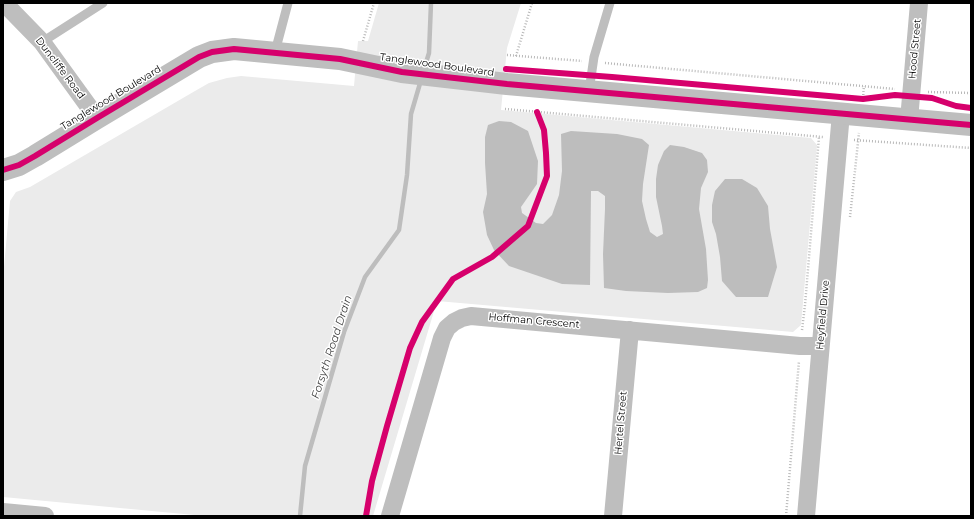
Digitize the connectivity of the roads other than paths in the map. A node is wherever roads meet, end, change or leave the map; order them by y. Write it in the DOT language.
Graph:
graph roads {
  1 [pos="4,3"];
  2 [pos="103,3"];
  3 [pos="288,3"];
  4 [pos="610,3"];
  5 [pos="919,3"];
  6 [pos="42,42"];
  7 [pos="275,52"];
  8 [pos="589,91"];
  9 [pos="857,105"];
  10 [pos="97,118"];
  11 [pos="909,120"];
  12 [pos="971,125"];
  13 [pos="3,170"];
  14 [pos="630,330"];
  15 [pos="820,346"];
  16 [pos="3,512"];
  17 [pos="45,516"];
  18 [pos="390,516"];
  19 [pos="613,516"];
  20 [pos="806,516"];
  1 -- 6 [label="street, Duncliffe Road"];
  2 -- 6 [label="lane"];
  3 -- 7 [label="lane"];
  4 -- 8 [label="lane"];
  5 -- 11 [label="street, Hood Street"];
  6 -- 10 [label="street, Duncliffe Road"];
  7 -- 8 [label="street, Tanglewood Boulevard"];
  7 -- 10 [label="street, Tanglewood Boulevard"];
  8 -- 9 [label="street, Tanglewood Boulevard"];
  9 -- 11 [label="street, Tanglewood Boulevard"];
  9 -- 15 [label="street, Heyfield Drive"];
  10 -- 13 [label="street, Tanglewood Boulevard"];
  11 -- 12 [label="street, Tanglewood Boulevard"];
  14 -- 15 [label="street, Hoffman Crescent"];
  14 -- 18 [label="street, Hoffman Crescent"];
  14 -- 19 [label="street, Hertel Street"];
  15 -- 20 [label="street, Heyfield Drive"];
  16 -- 17 [label="street"];
}
